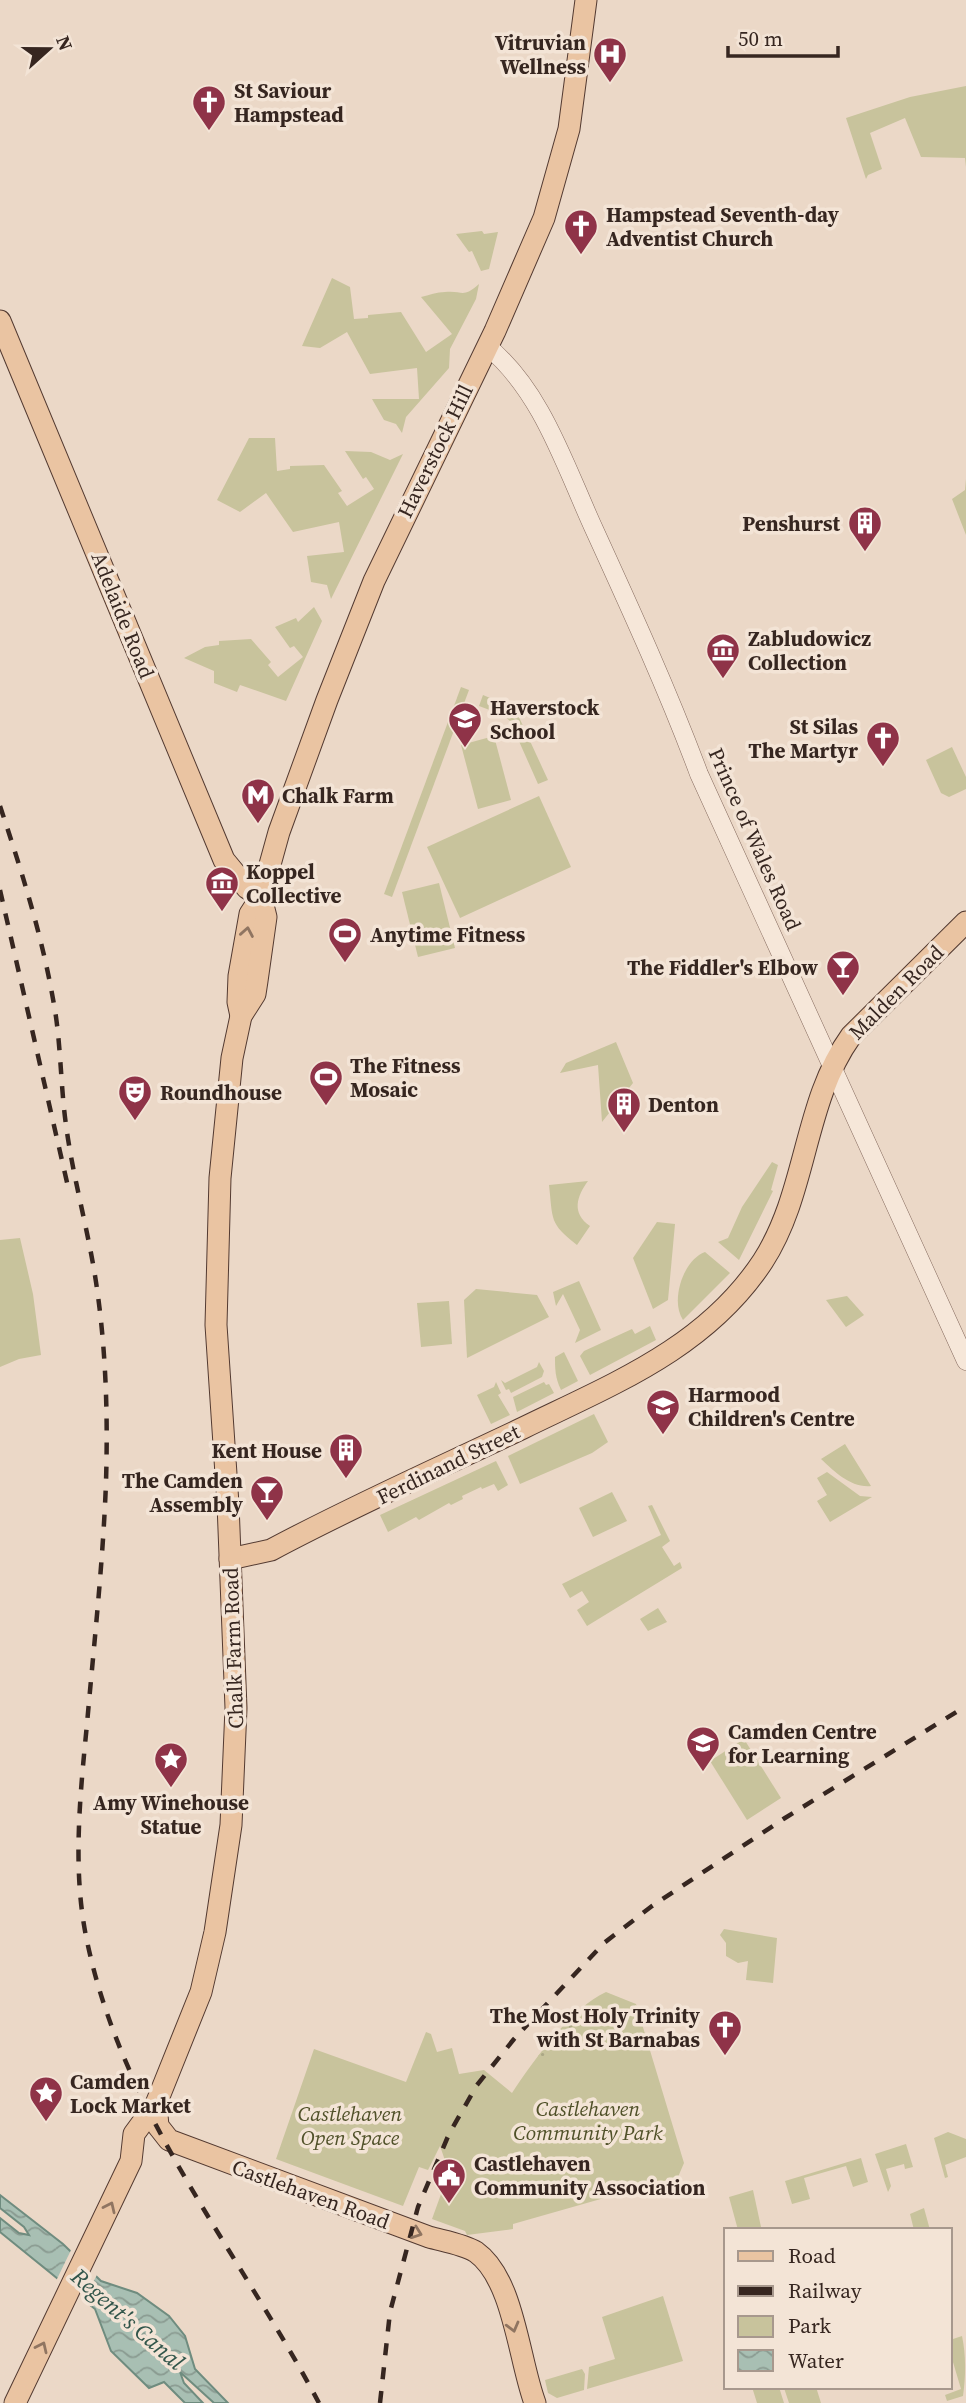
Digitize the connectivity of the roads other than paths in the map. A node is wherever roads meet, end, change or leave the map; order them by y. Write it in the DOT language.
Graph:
graph roads {
  1 [pos="586,0"];
  2 [pos="0,321"];
  3 [pos="487,346"];
  4 [pos="261,897"];
  5 [pos="966,922"];
  6 [pos="249,972"];
  7 [pos="832,1066"];
  8 [pos="662,1358"];
  9 [pos="966,1361"];
  10 [pos="230,1559"];
  11 [pos="156,2104"];
  12 [pos="169,2140"];
  13 [pos="131,2161"];
  14 [pos="16,2403"];
  15 [pos="535,2403"];
  1 -- 3 [label="main road, Haverstock Hill"];
  2 -- 4 [label="main road, Adelaide Road"];
  3 -- 4 [label="main road, Haverstock Hill"];
  3 -- 7 [label="street, Prince of Wales Road"];
  4 -- 6 [label="main road, Haverstock Hill"];
  5 -- 7 [label="main road, Malden Road"];
  6 -- 10 [label="main road, Chalk Farm Road"];
  7 -- 8 [label="main road, Malden Road"];
  7 -- 9 [label="street, Prince of Wales Road"];
  8 -- 10 [label="main road, Ferdinand Street"];
  10 -- 11 [label="main road, Chalk Farm Road"];
  11 -- 12 [label="main road"];
  11 -- 13 [label="main road, Chalk Farm Road"];
  12 -- 13 [label="main road"];
  12 -- 15 [label="main road, Castlehaven Road, one-way"];
  14 -- 13 [label="main road, Chalk Farm Road, one-way"];
}
